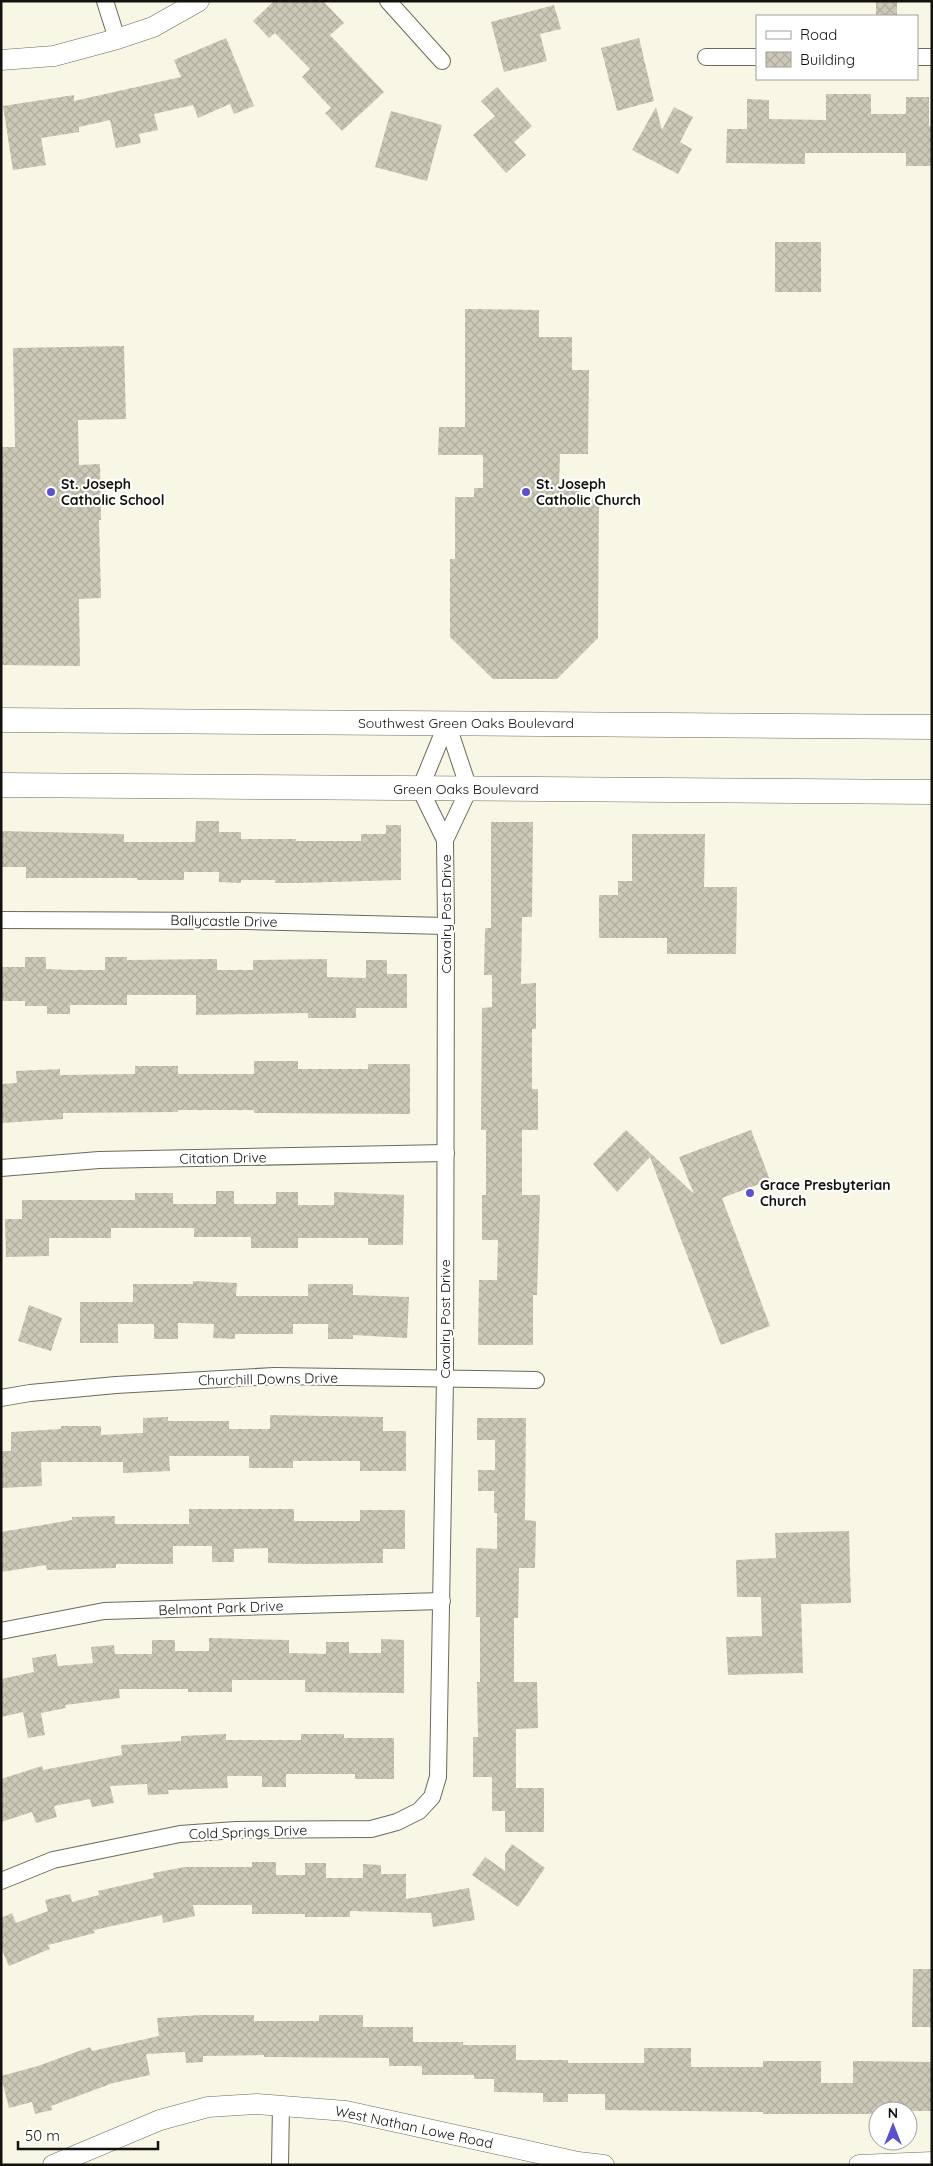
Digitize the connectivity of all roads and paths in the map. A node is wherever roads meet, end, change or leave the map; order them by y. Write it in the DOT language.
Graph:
graph roads {
  1 [pos="105,1"];
  2 [pos="199,1"];
  3 [pos="388,1"];
  4 [pos="117,39"];
  5 [pos="706,56"];
  6 [pos="756,57"];
  7 [pos="918,57"];
  8 [pos="932,57"];
  9 [pos="1,60"];
  10 [pos="442,61"];
  11 [pos="1,720"];
  12 [pos="447,723"];
  13 [pos="932,727"];
  14 [pos="1,785"];
  15 [pos="420,789"];
  16 [pos="469,789"];
  17 [pos="932,792"];
  18 [pos="445,840"];
  19 [pos="1,920"];
  20 [pos="446,926"];
  21 [pos="446,1153"];
  22 [pos="1,1168"];
  23 [pos="445,1379"];
  24 [pos="536,1380"];
  25 [pos="1,1398"];
  26 [pos="442,1601"];
  27 [pos="1,1631"];
  28 [pos="432,1797"];
  29 [pos="1,1881"];
  30 [pos="280,2105"];
  31 [pos="932,2162"];
  32 [pos="53,2165"];
  33 [pos="280,2165"];
  34 [pos="604,2165"];
  35 [pos="859,2165"];
  1 -- 4 [label="street"];
  2 -- 4 [label="street"];
  3 -- 10 [label="street"];
  4 -- 9 [label="street"];
  5 -- 6 [label="street"];
  7 -- 8 [label="street"];
  11 -- 12 [label="main road, Southwest Green Oaks Boulevard"];
  12 -- 13 [label="main road, Southwest Green Oaks Boulevard"];
  12 -- 15 [label="street"];
  12 -- 16 [label="street"];
  14 -- 15 [label="main road, Green Oaks Boulevard"];
  15 -- 16 [label="main road, Green Oaks Boulevard"];
  15 -- 18 [label="street, Cavalry Post Drive"];
  16 -- 17 [label="main road, Green Oaks Boulevard"];
  16 -- 18 [label="street, Cavalry Post Drive"];
  18 -- 20 [label="street, Cavalry Post Drive"];
  19 -- 20 [label="street, Ballycastle Drive"];
  20 -- 21 [label="street, Cavalry Post Drive"];
  21 -- 22 [label="street, Citation Drive"];
  21 -- 23 [label="street, Cavalry Post Drive"];
  23 -- 24 [label="street, Churchill Downs Drive"];
  23 -- 25 [label="street, Churchill Downs Drive"];
  23 -- 26 [label="street, Cavalry Post Drive"];
  26 -- 27 [label="street, Belmont Park Drive"];
  26 -- 28 [label="street, Cavalry Post Drive"];
  28 -- 29 [label="street, Cold Springs Drive"];
  30 -- 32 [label="street, West Nathan Lowe Road"];
  30 -- 33 [label="street"];
  30 -- 34 [label="street, West Nathan Lowe Road"];
  31 -- 35 [label="street"];
}
